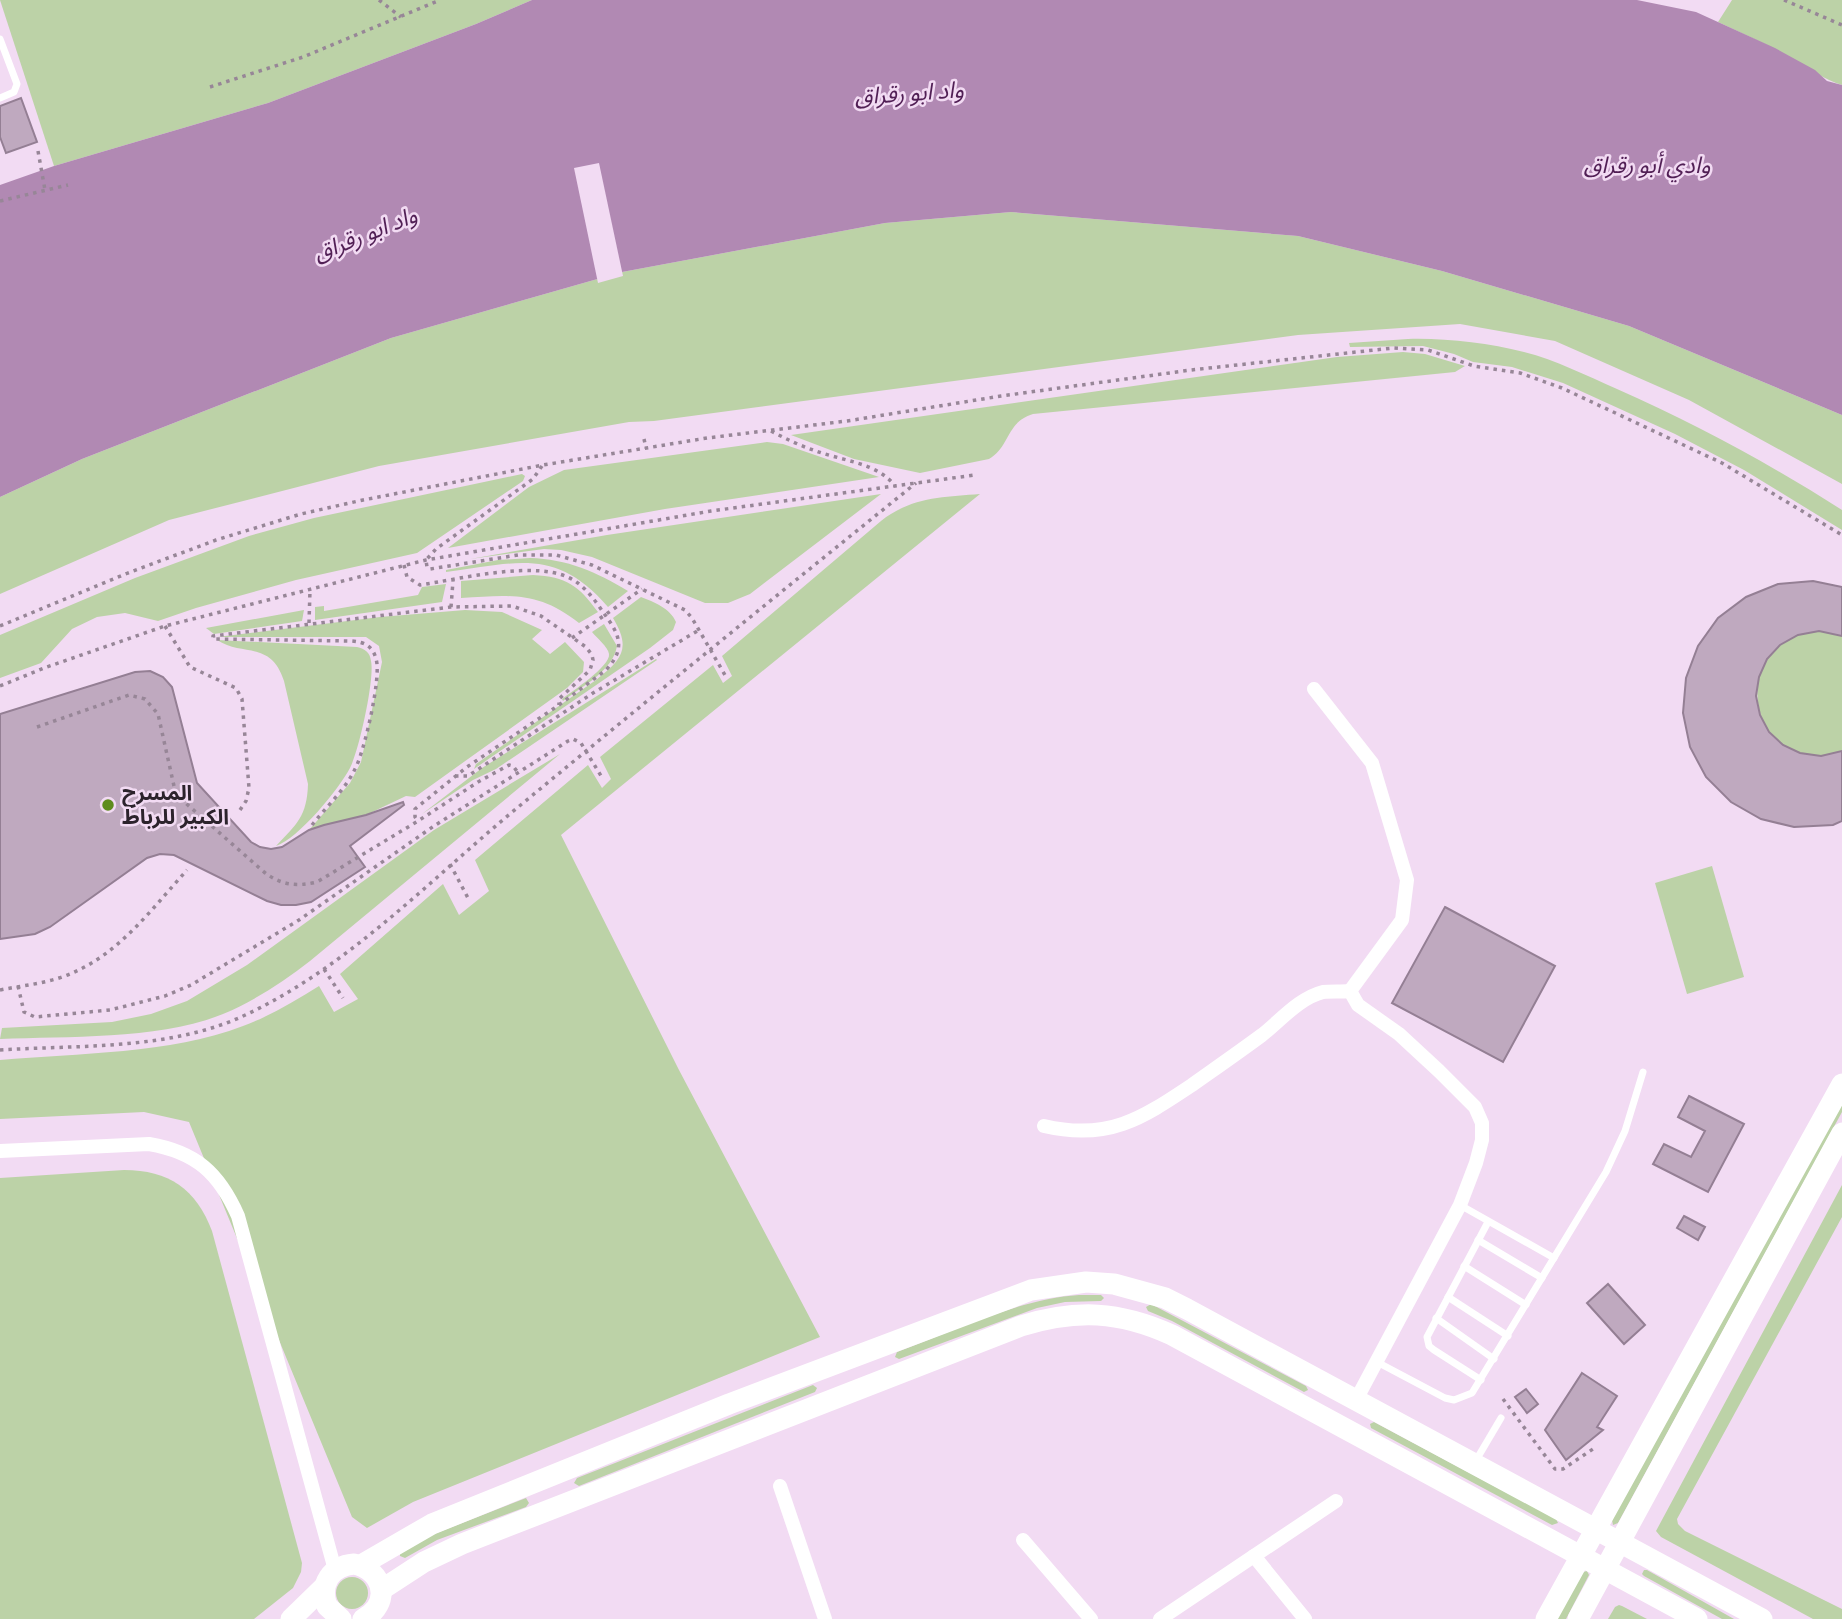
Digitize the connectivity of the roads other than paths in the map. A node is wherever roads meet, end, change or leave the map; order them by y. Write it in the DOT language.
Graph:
graph roads {
  1 [pos="0,39"];
  2 [pos="0,98"];
  3 [pos="1314,689"];
  4 [pos="1350,991"];
  5 [pos="1643,1072"];
  6 [pos="1842,1084"];
  7 [pos="1044,1126"];
  8 [pos="1842,1133"];
  9 [pos="0,1151"];
  10 [pos="1460,1205"];
  11 [pos="1488,1222"];
  12 [pos="1478,1240"];
  13 [pos="1554,1258"];
  14 [pos="1464,1266"];
  15 [pos="1542,1278"];
  16 [pos="1132,1288"];
  17 [pos="1448,1297"];
  18 [pos="1526,1305"];
  19 [pos="1436,1318"];
  20 [pos="1127,1319"];
  21 [pos="1508,1336"];
  22 [pos="852,1357"];
  23 [pos="1494,1359"];
  24 [pos="1377,1362"];
  25 [pos="1481,1380"];
  26 [pos="863,1388"];
  27 [pos="1356,1400"];
  28 [pos="1501,1418"];
  29 [pos="1474,1464"];
  30 [pos="549,1476"];
  31 [pos="780,1486"];
  32 [pos="1336,1501"];
  33 [pos="560,1506"];
  34 [pos="1595,1529"];
  35 [pos="1023,1539"];
  36 [pos="1620,1542"];
  37 [pos="1580,1555"];
  38 [pos="1254,1556"];
  39 [pos="361,1565"];
  40 [pos="1606,1569"];
  41 [pos="330,1578"];
  42 [pos="376,1609"];
  43 [pos="291,1619"];
  44 [pos="341,1619"];
  45 [pos="825,1619"];
  46 [pos="1091,1619"];
  47 [pos="1160,1619"];
  48 [pos="1305,1619"];
  49 [pos="1546,1619"];
  50 [pos="1578,1619"];
  51 [pos="1697,1619"];
  52 [pos="1762,1619"];
  1 -- 2 [label="lane"];
  3 -- 4 [label="street"];
  4 -- 7 [label="street"];
  4 -- 10 [label="street"];
  5 -- 13 [label="lane"];
  6 -- 34 [label="street"];
  8 -- 36 [label="street"];
  9 -- 41 [label="street"];
  10 -- 11 [label="lane"];
  10 -- 24 [label="street"];
  11 -- 12 [label="lane"];
  11 -- 13 [label="lane"];
  12 -- 14 [label="lane"];
  12 -- 15 [label="lane"];
  13 -- 15 [label="lane"];
  14 -- 17 [label="lane"];
  14 -- 18 [label="lane"];
  15 -- 18 [label="lane"];
  16 -- 20 [label="street"];
  16 -- 22 [label="street"];
  16 -- 27 [label="street"];
  17 -- 19 [label="lane"];
  17 -- 21 [label="lane"];
  18 -- 21 [label="lane"];
  19 -- 23 [label="lane"];
  19 -- 25 [label="lane"];
  20 -- 26 [label="street"];
  20 -- 37 [label="street"];
  21 -- 23 [label="lane"];
  22 -- 26 [label="street"];
  22 -- 30 [label="street"];
  23 -- 25 [label="lane"];
  24 -- 25 [label="lane"];
  24 -- 27 [label="street"];
  26 -- 33 [label="street"];
  27 -- 29 [label="street"];
  28 -- 29 [label="lane"];
  29 -- 34 [label="street"];
  30 -- 33 [label="street"];
  30 -- 39 [label="street"];
  31 -- 45 [label="street"];
  32 -- 38 [label="street"];
  33 -- 42 [label="street"];
  34 -- 36 [label="street"];
  34 -- 37 [label="street"];
  35 -- 46 [label="street"];
  36 -- 40 [label="street"];
  36 -- 52 [label="street"];
  37 -- 40 [label="street"];
  37 -- 49 [label="street"];
  38 -- 47 [label="street"];
  38 -- 48 [label="street"];
  39 -- 41 [label="street"];
  39 -- 42 [label="street"];
  40 -- 50 [label="street"];
  40 -- 51 [label="street"];
  41 -- 43 [label="street"];
  41 -- 44 [label="street"];
}
